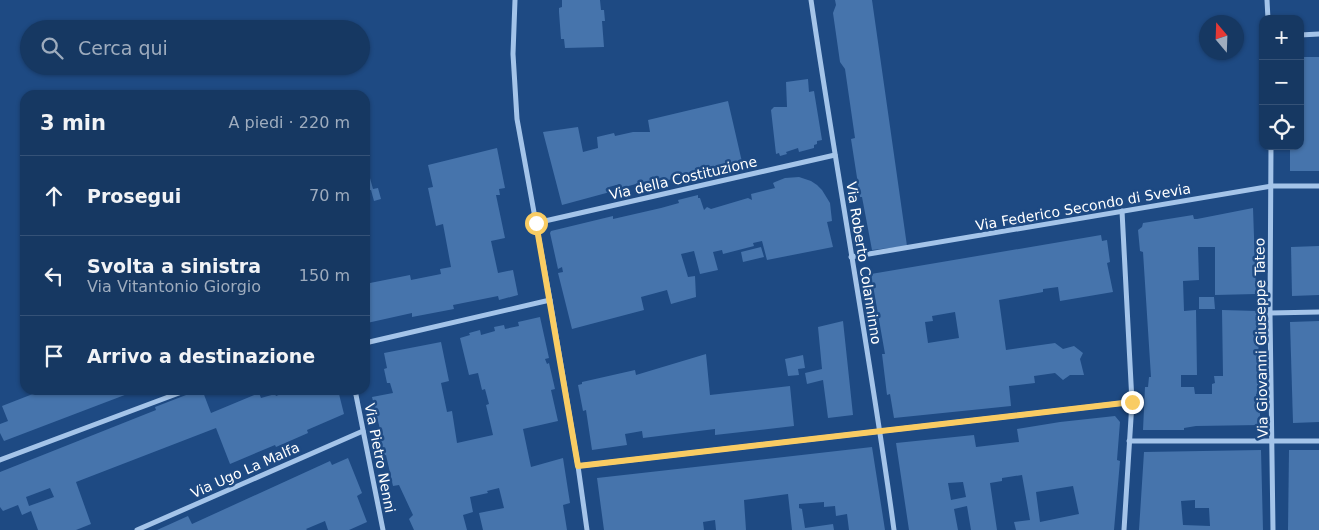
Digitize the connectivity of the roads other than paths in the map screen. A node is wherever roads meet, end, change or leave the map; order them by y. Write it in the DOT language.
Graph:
graph roads {
  1 [pos="515,0"];
  2 [pos="811,0"];
  3 [pos="1268,0"];
  4 [pos="1268,15"];
  5 [pos="1319,34"];
  6 [pos="1304,35"];
  7 [pos="1270,150"];
  8 [pos="835,155"];
  9 [pos="1272,186"];
  10 [pos="1319,186"];
  11 [pos="1122,211"];
  12 [pos="536,223"];
  13 [pos="851,257"];
  14 [pos="550,300"];
  15 [pos="1319,312"];
  16 [pos="1270,313"];
  17 [pos="370,342"];
  18 [pos="174,395"];
  19 [pos="356,395"];
  20 [pos="1132,402"];
  21 [pos="880,430"];
  22 [pos="363,431"];
  23 [pos="1128,440"];
  24 [pos="1319,441"];
  25 [pos="1273,442"];
  26 [pos="0,460"];
  27 [pos="578,466"];
  28 [pos="137,530"];
  29 [pos="383,530"];
  30 [pos="588,530"];
  31 [pos="894,530"];
  32 [pos="1124,530"];
  33 [pos="1273,530"];
  1 -- 12 [label="street"];
  2 -- 8 [label="street, Via Roberto Colanninno"];
  3 -- 4 [label="street"];
  5 -- 6 [label="street"];
  7 -- 9 [label="street, Via Giovanni Giuseppe Tateo"];
  8 -- 12 [label="street, Via della Costituzione"];
  8 -- 13 [label="street, Via Roberto Colanninno"];
  9 -- 10 [label="street, Via Federico Secondo di Svevia"];
  9 -- 11 [label="street, Via Federico Secondo di Svevia"];
  9 -- 16 [label="street, Via Giovanni Giuseppe Tateo"];
  11 -- 13 [label="street, Via Federico Secondo di Svevia"];
  11 -- 20 [label="street"];
  12 -- 14 [label="street"];
  13 -- 21 [label="street, Via Roberto Colanninno"];
  14 -- 17 [label="street"];
  14 -- 27 [label="street"];
  15 -- 16 [label="street"];
  16 -- 25 [label="street, Via Giovanni Giuseppe Tateo"];
  18 -- 26 [label="street"];
  19 -- 22 [label="street, Via Pietro Nenni"];
  20 -- 21 [label="street"];
  20 -- 23 [label="street"];
  21 -- 27 [label="street"];
  21 -- 31 [label="street, Via Roberto Colanninno"];
  22 -- 28 [label="street, Via Ugo La Malfa"];
  22 -- 29 [label="street, Via Pietro Nenni"];
  23 -- 25 [label="street"];
  23 -- 32 [label="street"];
  24 -- 25 [label="street"];
  25 -- 33 [label="street, Via Giovanni Giuseppe Tateo"];
  27 -- 30 [label="street"];
}
